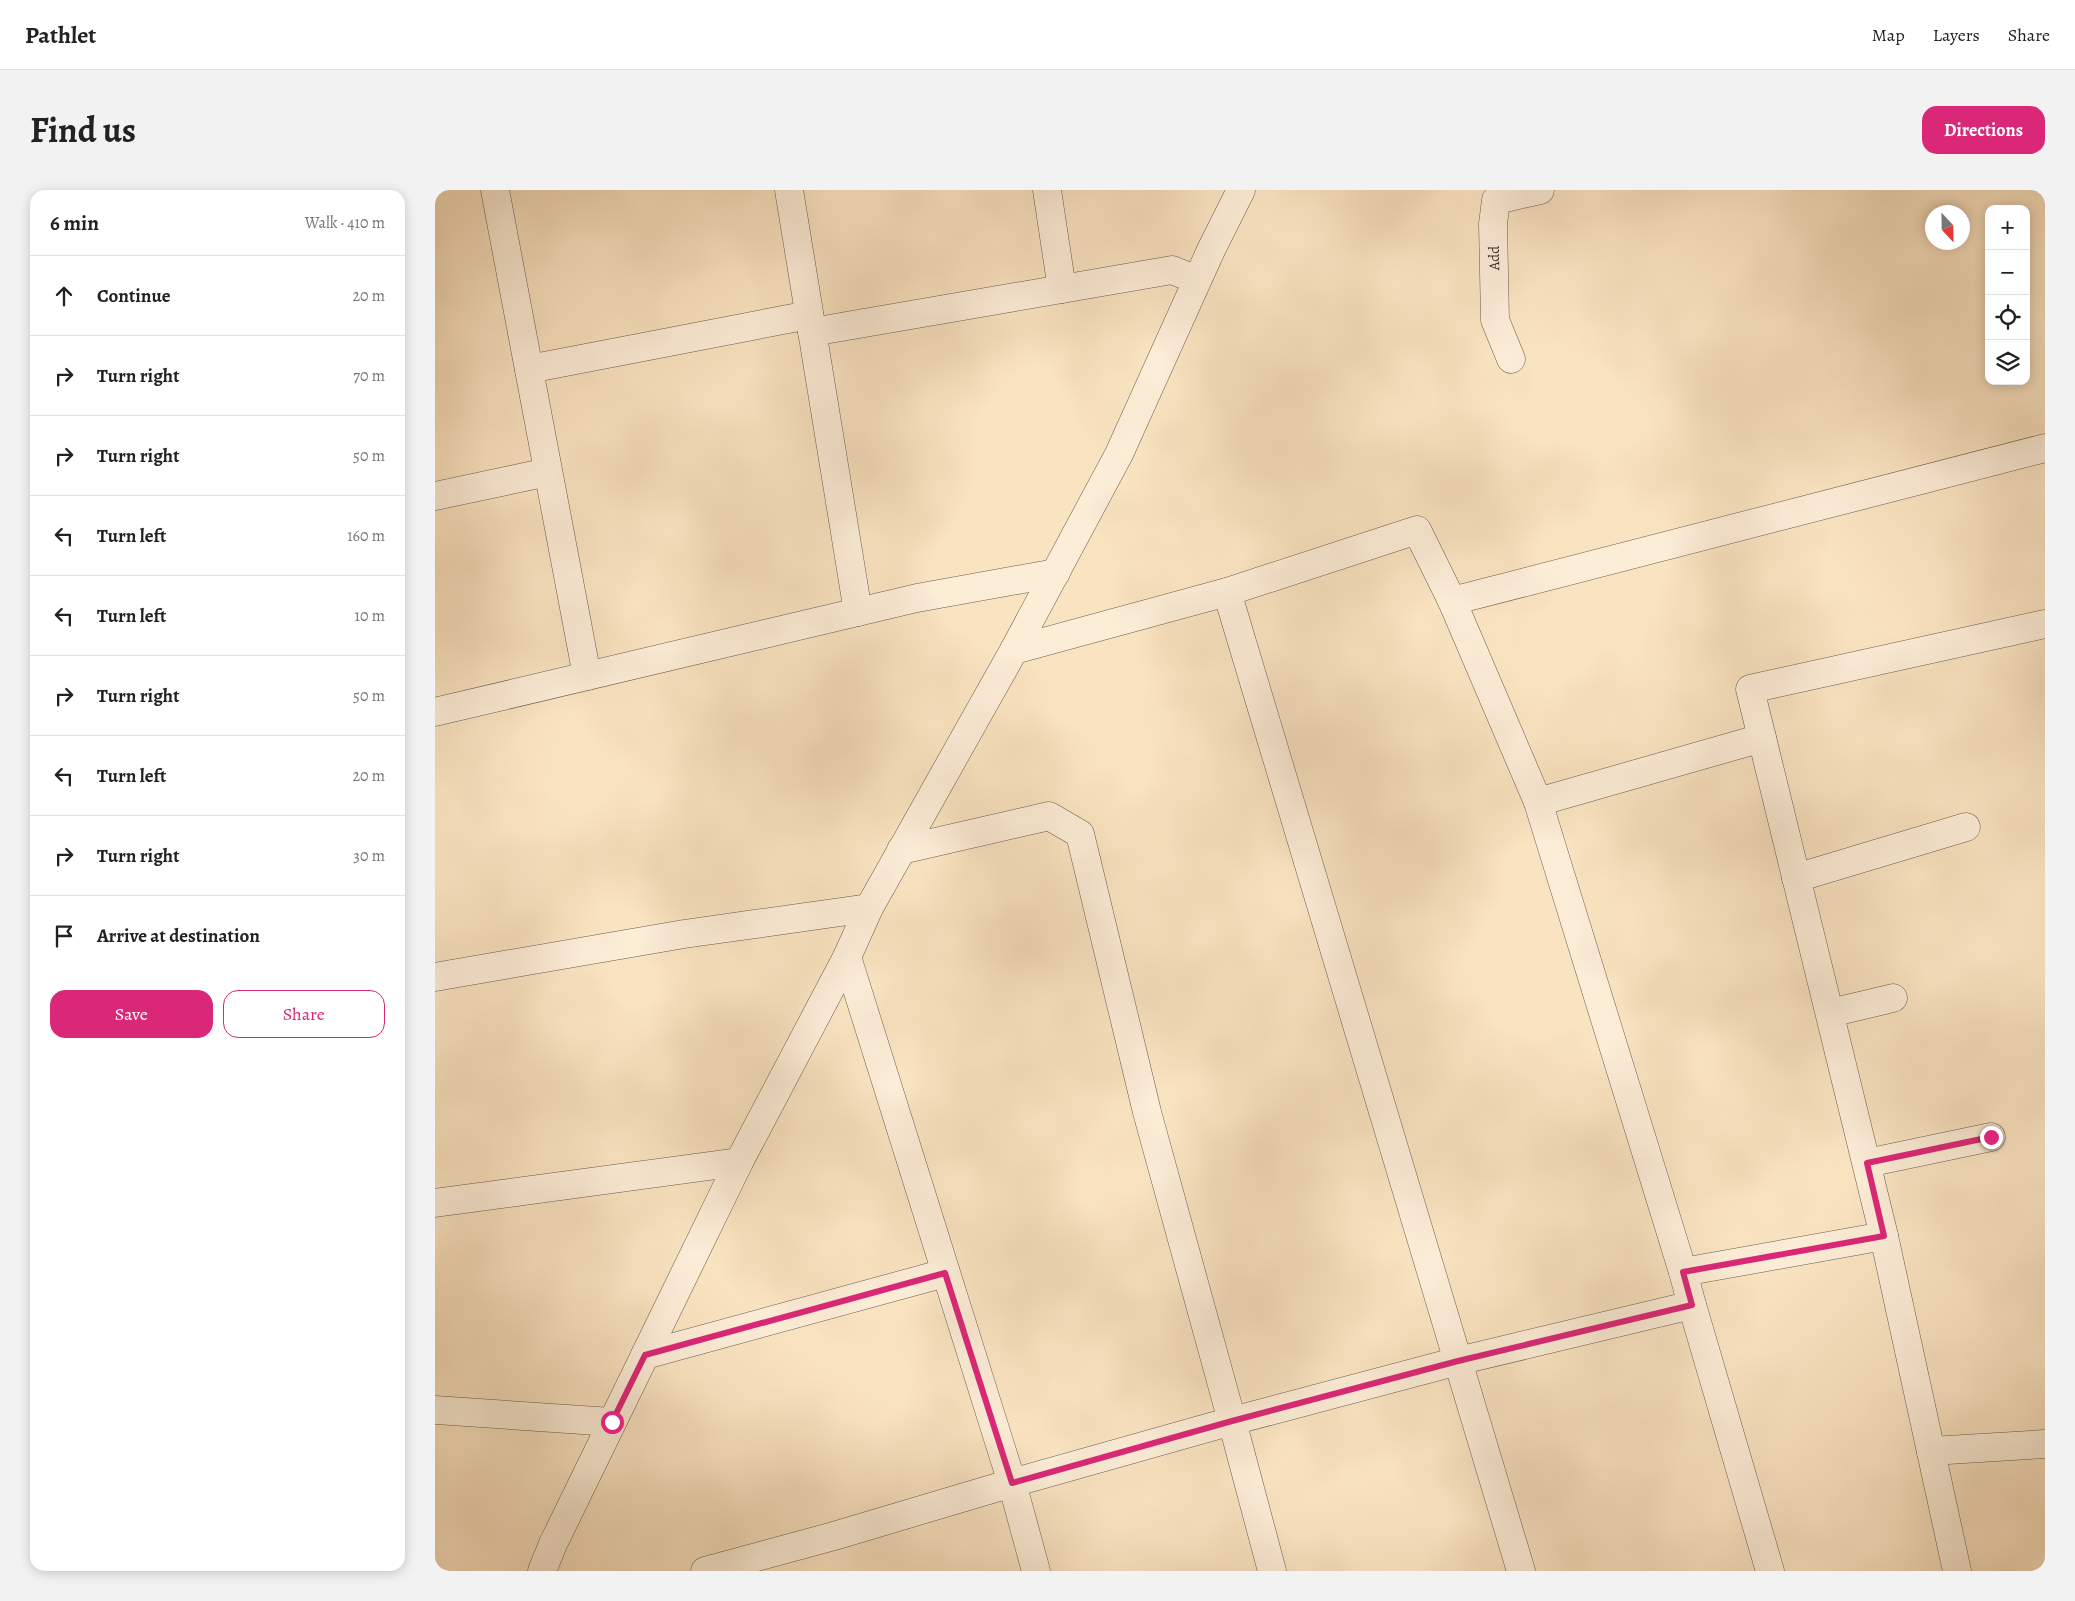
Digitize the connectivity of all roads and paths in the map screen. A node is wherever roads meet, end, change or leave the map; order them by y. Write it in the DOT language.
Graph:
graph roads {
  1 [pos="495,190"];
  2 [pos="789,190"];
  3 [pos="1047,190"];
  4 [pos="1241,190"];
  5 [pos="1530,191"];
  6 [pos="1197,280"];
  7 [pos="1062,289"];
  8 [pos="811,323"];
  9 [pos="1511,359"];
  10 [pos="529,369"];
  11 [pos="2045,448"];
  12 [pos="548,472"];
  13 [pos="435,496"];
  14 [pos="1055,572"];
  15 [pos="1227,592"];
  16 [pos="1452,601"];
  17 [pos="858,612"];
  18 [pos="2045,624"];
  19 [pos="1014,650"];
  20 [pos="587,676"];
  21 [pos="435,712"];
  22 [pos="1762,738"];
  23 [pos="1538,802"];
  24 [pos="1966,827"];
  25 [pos="901,850"];
  26 [pos="1797,878"];
  27 [pos="869,908"];
  28 [pos="847,957"];
  29 [pos="435,977"];
  30 [pos="1893,998"];
  31 [pos="1829,1013"];
  32 [pos="1991,1137"];
  33 [pos="739,1162"];
  34 [pos="1867,1163"];
  35 [pos="435,1203"];
  36 [pos="1884,1236"];
  37 [pos="1683,1272"];
  38 [pos="945,1273"];
  39 [pos="1692,1305"];
  40 [pos="645,1355"];
  41 [pos="1458,1361"];
  42 [pos="435,1410"];
  43 [pos="1232,1421"];
  44 [pos="612,1422"];
  45 [pos="2045,1444"];
  46 [pos="1931,1451"];
  47 [pos="1012,1483"];
  48 [pos="542,1571"];
  49 [pos="705,1571"];
  50 [pos="1036,1571"];
  51 [pos="1272,1571"];
  52 [pos="1521,1571"];
  53 [pos="1770,1571"];
  54 [pos="1957,1571"];
  1 -- 10 [label="street"];
  2 -- 8 [label="street"];
  3 -- 7 [label="street"];
  4 -- 6 [label="street"];
  5 -- 9 [label="street, Add"];
  6 -- 7 [label="street"];
  6 -- 14 [label="street"];
  7 -- 8 [label="street"];
  8 -- 10 [label="street"];
  8 -- 17 [label="street"];
  10 -- 12 [label="street"];
  11 -- 16 [label="street"];
  12 -- 13 [label="street"];
  12 -- 20 [label="street"];
  14 -- 17 [label="street"];
  14 -- 19 [label="street"];
  15 -- 16 [label="street"];
  15 -- 19 [label="street"];
  15 -- 41 [label="street"];
  16 -- 23 [label="street"];
  17 -- 20 [label="street"];
  18 -- 22 [label="street"];
  19 -- 25 [label="street"];
  20 -- 21 [label="street"];
  22 -- 23 [label="street"];
  22 -- 26 [label="street"];
  23 -- 37 [label="street"];
  24 -- 26 [label="street"];
  25 -- 27 [label="street"];
  25 -- 43 [label="street"];
  26 -- 31 [label="street"];
  27 -- 28 [label="street"];
  27 -- 29 [label="street"];
  28 -- 33 [label="street"];
  28 -- 38 [label="street"];
  30 -- 31 [label="street"];
  31 -- 34 [label="street"];
  32 -- 34 [label="street"];
  33 -- 35 [label="street"];
  33 -- 40 [label="street"];
  34 -- 36 [label="street"];
  36 -- 37 [label="street"];
  36 -- 46 [label="street"];
  37 -- 39 [label="street"];
  38 -- 40 [label="street"];
  38 -- 47 [label="street"];
  39 -- 41 [label="street"];
  39 -- 53 [label="street"];
  40 -- 44 [label="street"];
  41 -- 43 [label="street"];
  41 -- 52 [label="street"];
  42 -- 44 [label="street"];
  43 -- 47 [label="street"];
  43 -- 51 [label="street"];
  44 -- 48 [label="street"];
  45 -- 46 [label="street"];
  46 -- 54 [label="street"];
  47 -- 49 [label="street"];
  47 -- 50 [label="street"];
}
